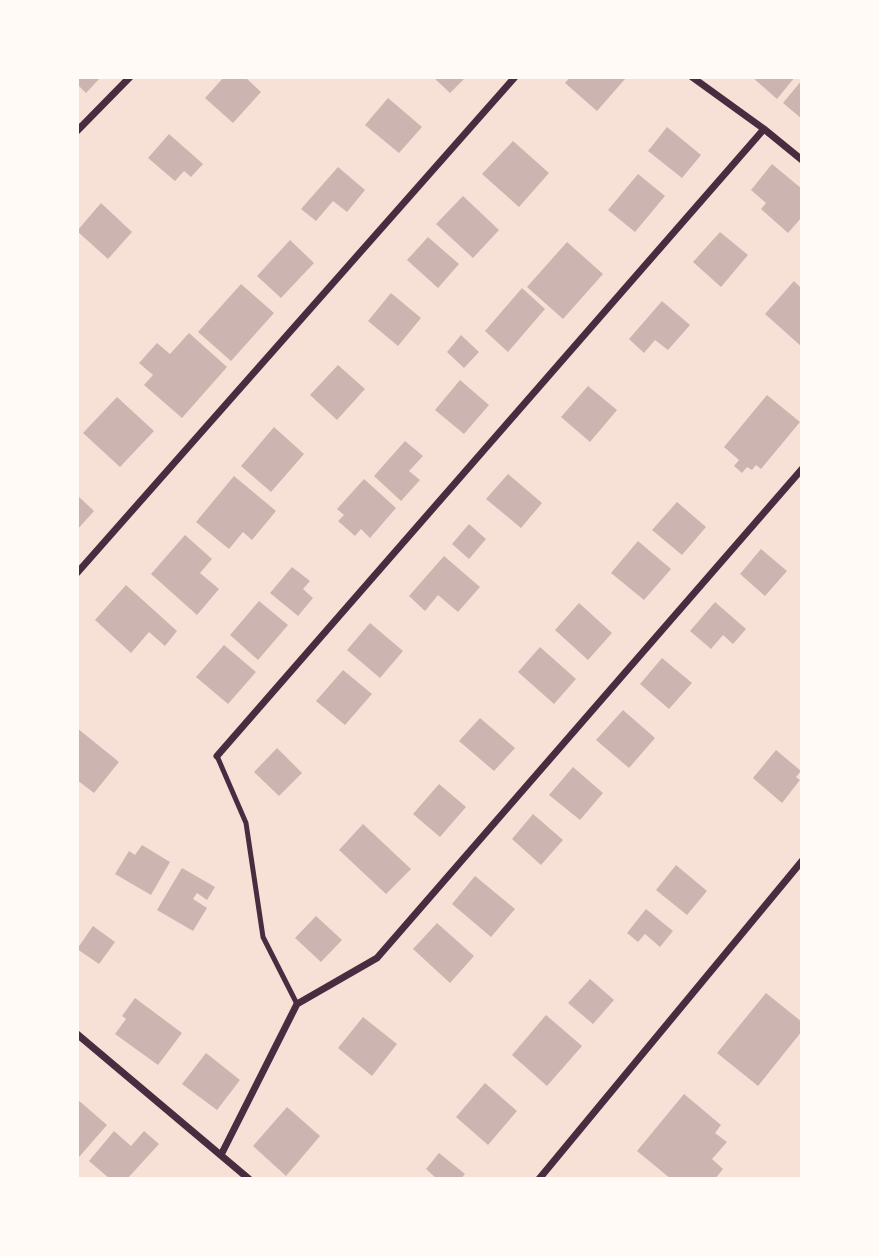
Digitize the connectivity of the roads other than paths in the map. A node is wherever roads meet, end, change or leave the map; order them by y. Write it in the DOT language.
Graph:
graph roads {
  1 [pos="130,77"];
  2 [pos="515,77"];
  3 [pos="692,77"];
  4 [pos="764,129"];
  5 [pos="77,131"];
  6 [pos="802,160"];
  7 [pos="802,469"];
  8 [pos="77,573"];
  9 [pos="217,757"];
  10 [pos="802,861"];
  11 [pos="297,1004"];
  12 [pos="77,1034"];
  13 [pos="221,1155"];
  14 [pos="249,1179"];
  15 [pos="539,1179"];
  1 -- 5 [label="street"];
  2 -- 8 [label="street"];
  3 -- 4 [label="street"];
  4 -- 6 [label="street"];
  4 -- 9 [label="street"];
  7 -- 11 [label="street"];
  9 -- 11 [label="lane"];
  10 -- 15 [label="street"];
  11 -- 13 [label="street"];
  12 -- 13 [label="street"];
  13 -- 14 [label="street"];
}
